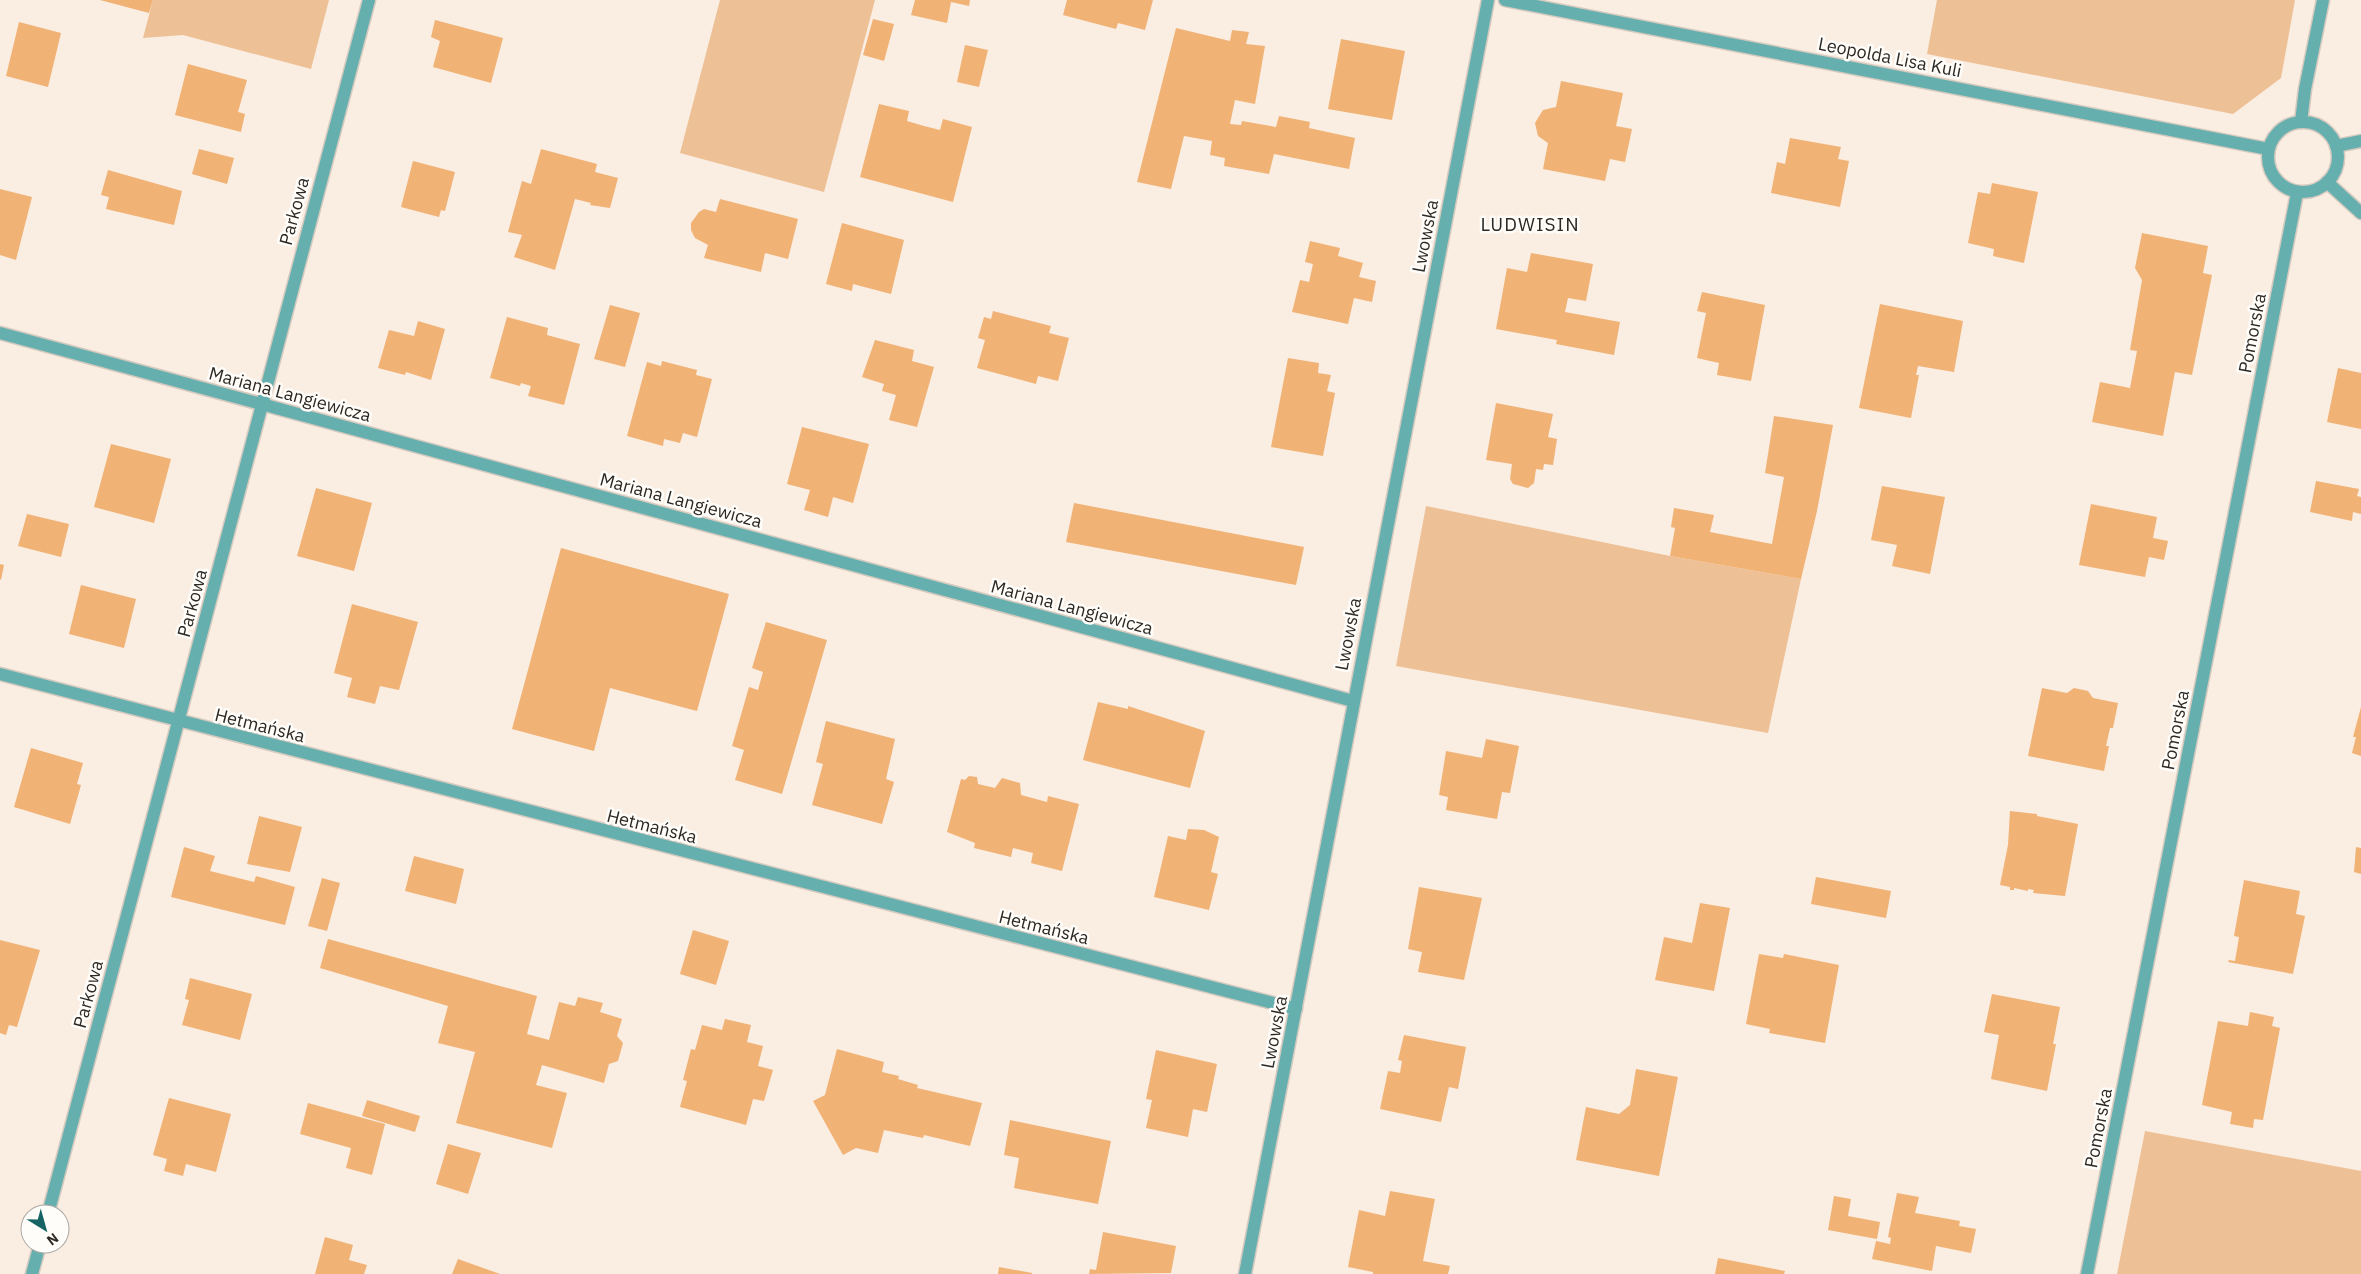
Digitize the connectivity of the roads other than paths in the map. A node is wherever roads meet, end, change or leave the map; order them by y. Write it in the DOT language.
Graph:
graph roads {
  1 [pos="369,0"];
  2 [pos="1488,0"];
  3 [pos="1506,0"];
  4 [pos="2323,0"];
  5 [pos="2302,122"];
  6 [pos="2361,141"];
  7 [pos="2336,146"];
  8 [pos="2268,149"];
  9 [pos="2327,182"];
  10 [pos="2297,194"];
  11 [pos="2361,213"];
  12 [pos="0,333"];
  13 [pos="261,404"];
  14 [pos="0,674"];
  15 [pos="1353,701"];
  16 [pos="179,722"];
  17 [pos="1296,1010"];
  18 [pos="51,1204"];
  19 [pos="37,1254"];
  20 [pos="32,1274"];
  21 [pos="1245,1274"];
  22 [pos="2088,1274"];
  1 -- 13 [label="street, Parkowa"];
  2 -- 15 [label="street, Lwowska"];
  3 -- 8 [label="street, Leopolda Lisa Kuli"];
  4 -- 5 [label="street"];
  5 -- 7 [label="street"];
  5 -- 8 [label="street"];
  6 -- 7 [label="street"];
  7 -- 9 [label="street"];
  8 -- 10 [label="street"];
  9 -- 10 [label="street"];
  9 -- 11 [label="street"];
  10 -- 22 [label="street, Pomorska"];
  12 -- 13 [label="street, Mariana Langiewicza"];
  13 -- 15 [label="street, Mariana Langiewicza"];
  13 -- 16 [label="street, Parkowa"];
  14 -- 16 [label="street, Hetmańska"];
  15 -- 17 [label="street, Lwowska"];
  16 -- 17 [label="street, Hetmańska"];
  16 -- 18 [label="street, Parkowa"];
  17 -- 21 [label="street, Lwowska"];
  19 -- 20 [label="street"];
}
